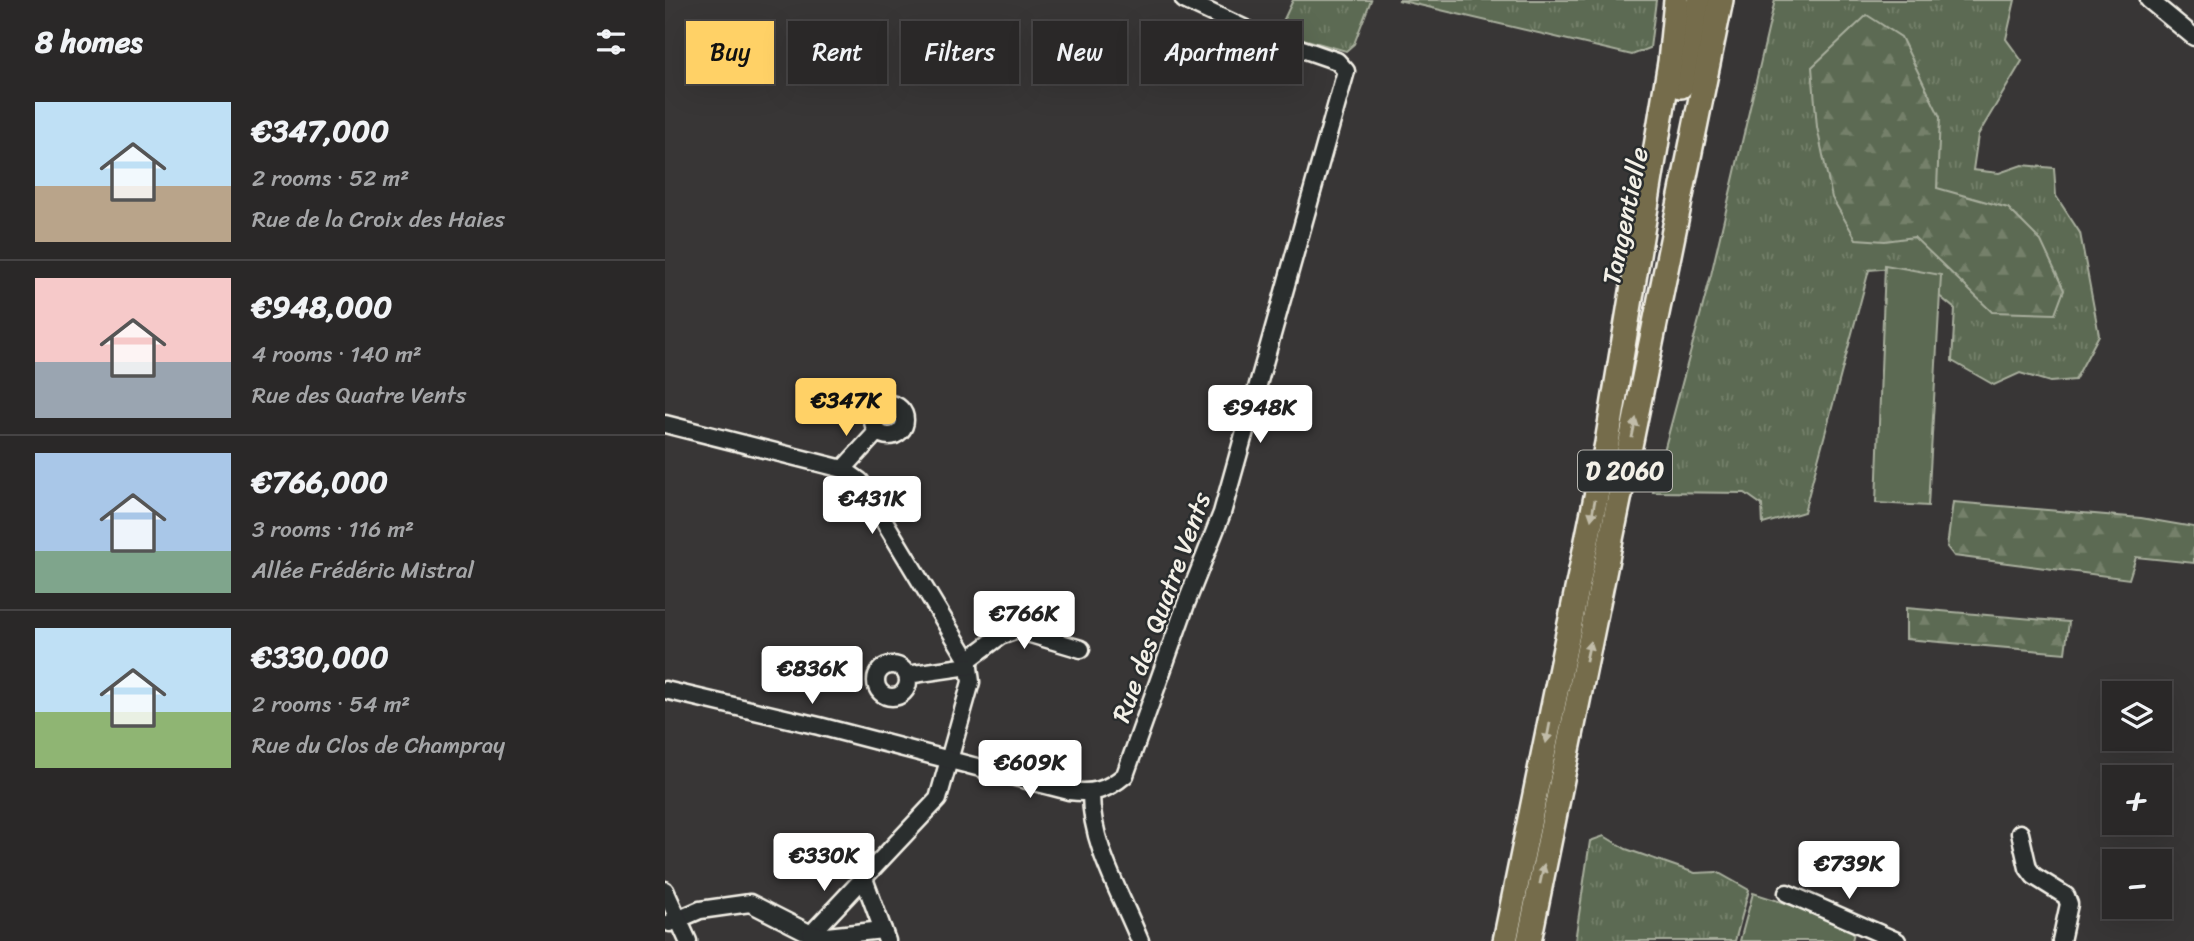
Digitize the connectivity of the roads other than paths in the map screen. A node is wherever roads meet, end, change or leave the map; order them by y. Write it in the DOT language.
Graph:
graph roads {
  1 [pos="1184,0"];
  2 [pos="1676,0"];
  3 [pos="1699,0"];
  4 [pos="1721,0"];
  5 [pos="1735,0"];
  6 [pos="2149,0"];
  7 [pos="2194,37"];
  8 [pos="1672,246"];
  9 [pos="665,424"];
  10 [pos="877,432"];
  11 [pos="1607,443"];
  12 [pos="843,469"];
  13 [pos="1081,649"];
  14 [pos="968,663"];
  15 [pos="907,676"];
  16 [pos="665,690"];
  17 [pos="949,760"];
  18 [pos="1091,794"];
  19 [pos="2020,833"];
  20 [pos="863,876"];
  21 [pos="665,890"];
  22 [pos="1787,893"];
  23 [pos="675,921"];
  24 [pos="811,934"];
  25 [pos="885,935"];
  26 [pos="688,941"];
  27 [pos="1140,941"];
  28 [pos="1505,941"];
  29 [pos="1529,941"];
  30 [pos="1898,941"];
  31 [pos="2061,941"];
  1 -- 18 [label="street, Rue des Quatre Vents"];
  2 -- 11 [label="highway"];
  3 -- 11 [label="highway, Tangentielle / D 2060"];
  4 -- 8 [label="highway, D 2060"];
  5 -- 8 [label="highway"];
  6 -- 7 [label="street"];
  29 -- 8 [label="highway, D 2060, one-way"];
  9 -- 12 [label="street"];
  10 -- 12 [label="street"];
  11 -- 28 [label="highway, D 2060, one-way"];
  12 -- 14 [label="street"];
  13 -- 14 [label="street"];
  14 -- 15 [label="street"];
  14 -- 17 [label="street"];
  16 -- 17 [label="street"];
  17 -- 18 [label="street"];
  17 -- 20 [label="street"];
  18 -- 27 [label="street"];
  19 -- 31 [label="street"];
  20 -- 24 [label="street"];
  20 -- 25 [label="street"];
  21 -- 23 [label="street"];
  22 -- 30 [label="street"];
  23 -- 24 [label="street"];
  23 -- 26 [label="street"];
  24 -- 25 [label="street"];
}
